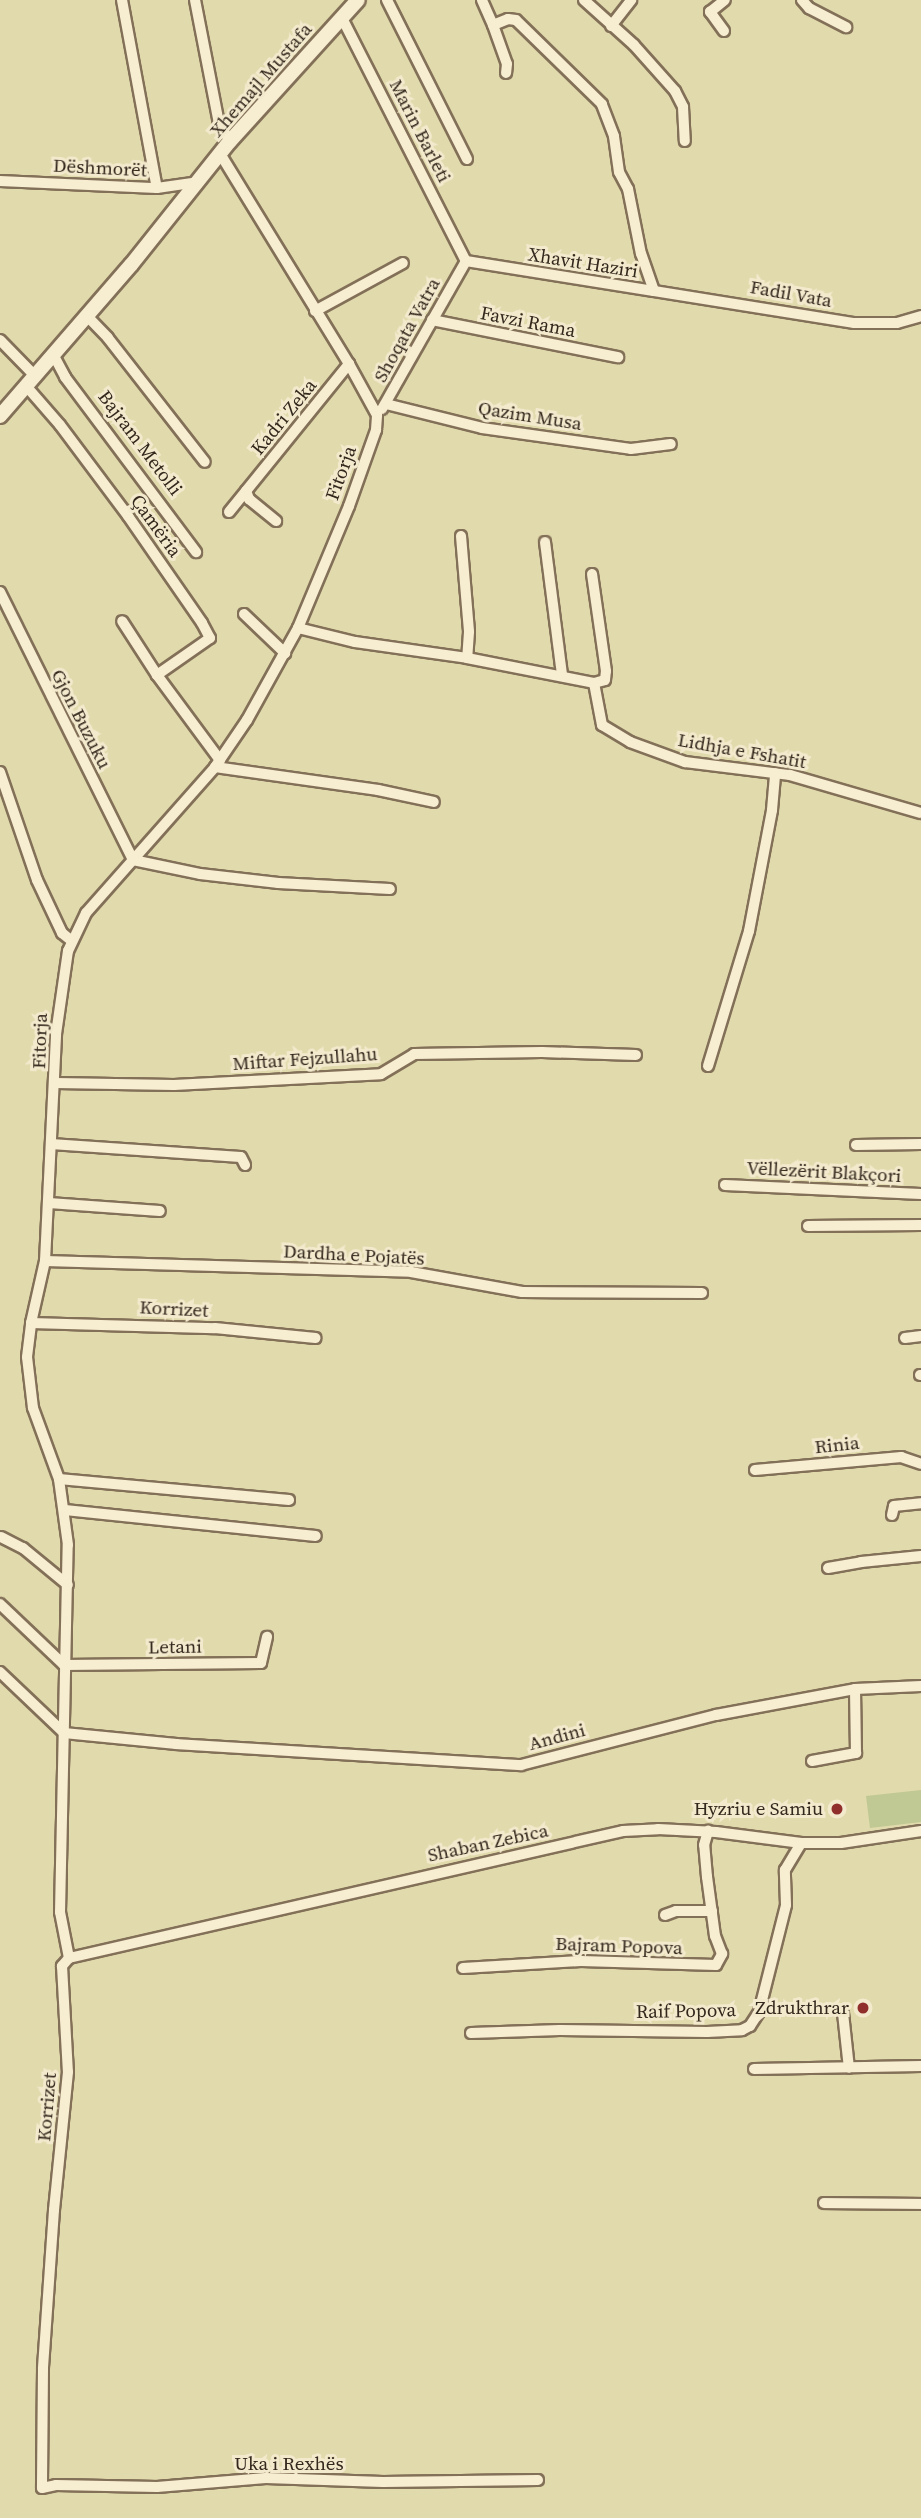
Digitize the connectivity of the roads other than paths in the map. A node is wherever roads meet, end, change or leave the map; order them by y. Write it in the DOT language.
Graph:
graph roads {
  1 [pos="122,0"];
  2 [pos="195,0"];
  3 [pos="358,0"];
  4 [pos="387,0"];
  5 [pos="482,0"];
  6 [pos="584,0"];
  7 [pos="631,0"];
  8 [pos="802,0"];
  9 [pos="717,2"];
  10 [pos="342,18"];
  11 [pos="493,25"];
  12 [pos="611,26"];
  13 [pos="846,27"];
  14 [pos="724,31"];
  15 [pos="506,73"];
  16 [pos="685,141"];
  17 [pos="230,142"];
  18 [pos="221,155"];
  19 [pos="467,159"];
  20 [pos="0,181"];
  21 [pos="198,182"];
  22 [pos="157,188"];
  23 [pos="466,261"];
  24 [pos="403,263"];
  25 [pos="654,291"];
  26 [pos="315,311"];
  27 [pos="87,316"];
  28 [pos="921,316"];
  29 [pos="432,320"];
  30 [pos="0,340"];
  31 [pos="54,356"];
  32 [pos="618,357"];
  33 [pos="349,365"];
  34 [pos="31,382"];
  35 [pos="386,404"];
  36 [pos="0,415"];
  37 [pos="377,415"];
  38 [pos="671,444"];
  39 [pos="205,462"];
  40 [pos="246,491"];
  41 [pos="229,512"];
  42 [pos="276,521"];
  43 [pos="461,536"];
  44 [pos="545,542"];
  45 [pos="196,552"];
  46 [pos="592,574"];
  47 [pos="0,592"];
  48 [pos="244,614"];
  49 [pos="122,621"];
  50 [pos="298,628"];
  51 [pos="285,653"];
  52 [pos="467,658"];
  53 [pos="562,675"];
  54 [pos="157,676"];
  55 [pos="594,684"];
  56 [pos="217,763"];
  57 [pos="0,772"];
  58 [pos="775,773"];
  59 [pos="434,803"];
  60 [pos="921,813"];
  61 [pos="133,860"];
  62 [pos="390,889"];
  63 [pos="72,941"];
  64 [pos="636,1055"];
  65 [pos="708,1066"];
  66 [pos="56,1083"];
  67 [pos="51,1144"];
  68 [pos="856,1144"];
  69 [pos="921,1144"];
  70 [pos="245,1165"];
  71 [pos="725,1185"];
  72 [pos="921,1194"];
  73 [pos="49,1203"];
  74 [pos="160,1212"];
  75 [pos="921,1225"];
  76 [pos="808,1226"];
  77 [pos="45,1261"];
  78 [pos="702,1293"];
  79 [pos="31,1323"];
  80 [pos="921,1336"];
  81 [pos="316,1338"];
  82 [pos="905,1338"];
  83 [pos="921,1464"];
  84 [pos="755,1470"];
  85 [pos="59,1479"];
  86 [pos="289,1500"];
  87 [pos="921,1503"];
  88 [pos="65,1510"];
  89 [pos="892,1515"];
  90 [pos="316,1536"];
  91 [pos="1,1537"];
  92 [pos="921,1556"];
  93 [pos="828,1568"];
  94 [pos="68,1585"];
  95 [pos="0,1604"];
  96 [pos="267,1637"];
  97 [pos="64,1665"];
  98 [pos="0,1672"];
  99 [pos="921,1686"];
  100 [pos="855,1689"];
  101 [pos="64,1733"];
  102 [pos="813,1761"];
  103 [pos="708,1831"];
  104 [pos="921,1831"];
  105 [pos="801,1843"];
  106 [pos="712,1911"];
  107 [pos="665,1915"];
  108 [pos="69,1958"];
  109 [pos="463,1968"];
  110 [pos="843,2013"];
  111 [pos="471,2033"];
  112 [pos="921,2066"];
  113 [pos="849,2068"];
  114 [pos="754,2069"];
  115 [pos="824,2203"];
  116 [pos="921,2204"];
  117 [pos="538,2480"];
  118 [pos="42,2488"];
  1 -- 22 [label="street"];
  2 -- 17 [label="street"];
  3 -- 10 [label="main road, Xhemajl Mustafa"];
  4 -- 19 [label="street"];
  5 -- 11 [label="street"];
  6 -- 12 [label="street"];
  7 -- 12 [label="street"];
  8 -- 13 [label="street"];
  9 -- 14 [label="street"];
  10 -- 17 [label="main road, Xhemajl Mustafa"];
  10 -- 23 [label="street, Marin Barleti"];
  11 -- 15 [label="street"];
  11 -- 25 [label="street, Xhavit Haziri"];
  12 -- 16 [label="street"];
  17 -- 18 [label="main road, Xhemajl Mustafa"];
  18 -- 21 [label="main road"];
  18 -- 26 [label="street"];
  20 -- 22 [label="street, Dëshmorët"];
  21 -- 22 [label="street, Dëshmorët"];
  21 -- 27 [label="main road"];
  23 -- 25 [label="street, Xhavit Haziri"];
  23 -- 29 [label="street, Shoqata Vatra"];
  24 -- 26 [label="street"];
  25 -- 28 [label="street, Fadil Vata"];
  26 -- 33 [label="street"];
  27 -- 31 [label="main road"];
  27 -- 39 [label="street, Bajram Metolli"];
  29 -- 32 [label="street, Favzi Rama"];
  29 -- 35 [label="street, Shoqata Vatra"];
  30 -- 34 [label="street"];
  31 -- 34 [label="main road"];
  31 -- 45 [label="street, Bajram Metolli"];
  33 -- 37 [label="street"];
  33 -- 40 [label="street, Kadri Zeka"];
  34 -- 36 [label="main road"];
  34 -- 54 [label="street, Çamëria"];
  35 -- 37 [label="street, Shoqata Vatra"];
  35 -- 38 [label="street, Qazim Musa"];
  37 -- 50 [label="street, Fitorja"];
  40 -- 41 [label="street, Kadri Zeka"];
  40 -- 42 [label="street"];
  43 -- 52 [label="street"];
  44 -- 53 [label="street"];
  46 -- 55 [label="street, Lidhja e Fshatit"];
  47 -- 61 [label="street, Gjon Buzuku"];
  48 -- 51 [label="street"];
  49 -- 54 [label="street"];
  50 -- 51 [label="street, Fitorja"];
  50 -- 52 [label="street"];
  51 -- 56 [label="street, Fitorja"];
  52 -- 53 [label="street"];
  53 -- 55 [label="street"];
  54 -- 56 [label="street"];
  55 -- 58 [label="street, Lidhja e Fshatit"];
  56 -- 59 [label="street"];
  56 -- 61 [label="street, Fitorja"];
  57 -- 63 [label="street"];
  58 -- 60 [label="street, Lidhja e Fshatit"];
  58 -- 65 [label="street"];
  61 -- 62 [label="street"];
  61 -- 63 [label="street, Fitorja"];
  63 -- 66 [label="street, Fitorja"];
  64 -- 66 [label="street, Miftar Fejzullahu"];
  66 -- 67 [label="street, Fitorja"];
  67 -- 70 [label="street"];
  67 -- 73 [label="street, Fitorja"];
  68 -- 69 [label="street"];
  71 -- 72 [label="street, Vëllezërit Blakçori"];
  73 -- 74 [label="street"];
  73 -- 77 [label="street, Fitorja"];
  75 -- 76 [label="street"];
  77 -- 78 [label="street, Dardha e Pojatës"];
  77 -- 79 [label="street, Korrizet"];
  79 -- 81 [label="street, Korrizet"];
  79 -- 85 [label="street, Korrizet"];
  80 -- 82 [label="street"];
  83 -- 84 [label="street, Rinia"];
  85 -- 86 [label="street"];
  85 -- 88 [label="street, Korrizet"];
  87 -- 89 [label="street"];
  88 -- 90 [label="street"];
  88 -- 94 [label="street, Korrizet"];
  91 -- 94 [label="street"];
  92 -- 93 [label="street"];
  94 -- 97 [label="street, Korrizet"];
  95 -- 97 [label="street"];
  96 -- 97 [label="street, Letani"];
  97 -- 101 [label="street, Korrizet"];
  98 -- 101 [label="street"];
  99 -- 100 [label="street, Andini"];
  100 -- 101 [label="street, Andini"];
  100 -- 102 [label="street"];
  101 -- 108 [label="street, Korrizet"];
  103 -- 105 [label="street, Shaban Zebica"];
  103 -- 106 [label="street, Bajram Popova"];
  103 -- 108 [label="street, Shaban Zebica"];
  104 -- 105 [label="street, Shaban Zebica"];
  105 -- 111 [label="street, Raif Popova"];
  106 -- 107 [label="street, Bajram Popova"];
  106 -- 109 [label="street, Bajram Popova"];
  108 -- 118 [label="street, Korrizet"];
  110 -- 113 [label="street"];
  112 -- 113 [label="street"];
  113 -- 114 [label="street"];
  115 -- 116 [label="street"];
  117 -- 118 [label="street, Uka i Rexhës"];
}
